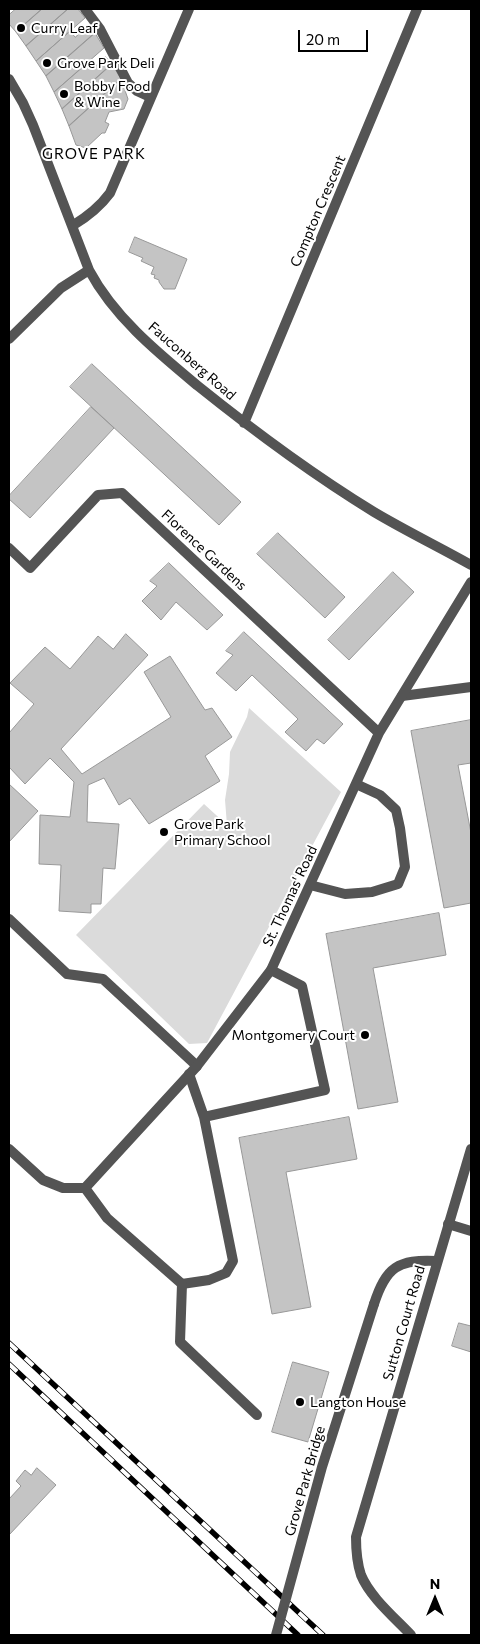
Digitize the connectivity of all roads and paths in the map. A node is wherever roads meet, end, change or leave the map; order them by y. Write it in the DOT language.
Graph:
graph roads {
  1 [pos="85,9"];
  2 [pos="189,9"];
  3 [pos="417,9"];
  4 [pos="9,79"];
  5 [pos="150,98"];
  6 [pos="72,226"];
  7 [pos="89,270"];
  8 [pos="9,339"];
  9 [pos="244,423"];
  10 [pos="9,548"];
  11 [pos="471,564"];
  12 [pos="471,582"];
  13 [pos="471,687"];
  14 [pos="402,696"];
  15 [pos="379,733"];
  16 [pos="356,784"];
  17 [pos="310,885"];
  18 [pos="9,919"];
  19 [pos="271,970"];
  20 [pos="197,1066"];
  21 [pos="189,1074"];
  22 [pos="204,1117"];
  23 [pos="9,1149"];
  24 [pos="471,1149"];
  25 [pos="85,1188"];
  26 [pos="448,1224"];
  27 [pos="471,1231"];
  28 [pos="437,1261"];
  29 [pos="182,1284"];
  30 [pos="257,1415"];
  31 [pos="276,1635"];
  32 [pos="410,1635"];
  1 -- 5 [label="street"];
  2 -- 5 [label="street"];
  3 -- 9 [label="street, Compton Crescent"];
  4 -- 6 [label="street, Fauconberg Road"];
  5 -- 6 [label="street"];
  6 -- 7 [label="street, Fauconberg Road"];
  7 -- 8 [label="street"];
  7 -- 9 [label="street, Fauconberg Road"];
  9 -- 11 [label="street, Fauconberg Road"];
  10 -- 15 [label="street, Florence Gardens"];
  12 -- 14 [label="street, St. Thomas' Road"];
  13 -- 14 [label="street"];
  14 -- 15 [label="street, St. Thomas' Road"];
  15 -- 16 [label="street, St. Thomas' Road"];
  16 -- 17 [label="street, St. Thomas' Road"];
  16 -- 17 [label="street"];
  17 -- 19 [label="street, St. Thomas' Road"];
  18 -- 20 [label="street"];
  19 -- 20 [label="street, St. Thomas' Road"];
  19 -- 22 [label="street"];
  20 -- 21 [label="street, St. Thomas' Road"];
  21 -- 22 [label="street"];
  21 -- 25 [label="street, St. Thomas' Road"];
  22 -- 29 [label="street"];
  23 -- 25 [label="street"];
  24 -- 26 [label="street, Sutton Court Road"];
  25 -- 29 [label="street"];
  26 -- 27 [label="street"];
  26 -- 28 [label="street, Sutton Court Road"];
  28 -- 31 [label="street, Grove Park Bridge, bridge"];
  28 -- 32 [label="street, Sutton Court Road"];
  29 -- 30 [label="street"];
}
